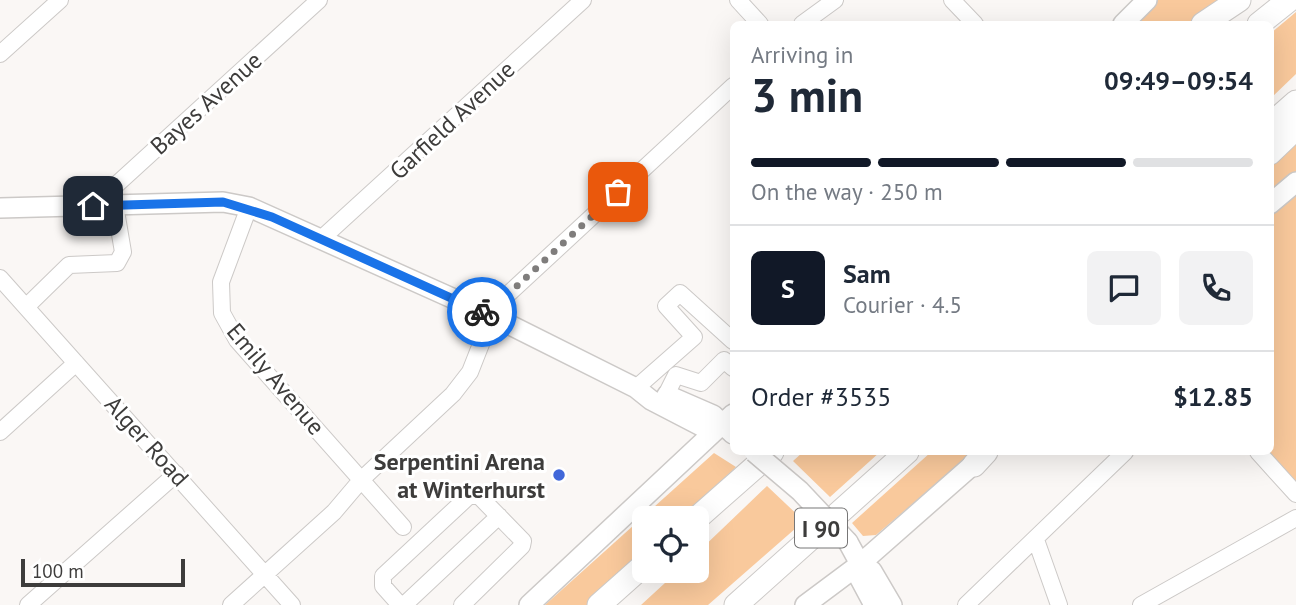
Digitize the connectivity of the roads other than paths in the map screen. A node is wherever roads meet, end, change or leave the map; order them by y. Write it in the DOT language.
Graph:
graph roads {
  1 [pos="60,0"];
  2 [pos="319,0"];
  3 [pos="583,0"];
  4 [pos="738,0"];
  5 [pos="835,0"];
  6 [pos="952,0"];
  7 [pos="1239,0"];
  8 [pos="1289,0"];
  9 [pos="1143,2"];
  10 [pos="757,21"];
  11 [pos="806,21"];
  12 [pos="972,21"];
  13 [pos="1126,21"];
  14 [pos="1208,21"];
  15 [pos="1263,21"];
  16 [pos="0,54"];
  17 [pos="730,89"];
  18 [pos="1296,102"];
  19 [pos="1274,121"];
  20 [pos="1296,128"];
  21 [pos="1274,149"];
  22 [pos="1296,182"];
  23 [pos="1274,201"];
  24 [pos="115,205"];
  25 [pos="93,206"];
  26 [pos="249,207"];
  27 [pos="0,208"];
  28 [pos="320,240"];
  29 [pos="0,278"];
  30 [pos="26,307"];
  31 [pos="492,316"];
  32 [pos="708,331"];
  33 [pos="730,338"];
  34 [pos="76,363"];
  35 [pos="729,364"];
  36 [pos="636,388"];
  37 [pos="666,394"];
  38 [pos="730,425"];
  39 [pos="0,432"];
  40 [pos="758,455"];
  41 [pos="769,455"];
  42 [pos="904,455"];
  43 [pos="1122,455"];
  44 [pos="1261,455"];
  45 [pos="983,456"];
  46 [pos="176,474"];
  47 [pos="362,479"];
  48 [pos="1296,494"];
  49 [pos="709,508"];
  50 [pos="499,516"];
  51 [pos="1296,518"];
  52 [pos="403,527"];
  53 [pos="1036,540"];
  54 [pos="860,564"];
  55 [pos="265,574"];
  56 [pos="632,576"];
  57 [pos="970,603"];
  58 [pos="28,605"];
  59 [pos="231,605"];
  60 [pos="292,605"];
  61 [pos="402,605"];
  62 [pos="462,605"];
  63 [pos="529,605"];
  64 [pos="599,605"];
  65 [pos="736,605"];
  66 [pos="805,605"];
  67 [pos="874,605"];
  68 [pos="892,605"];
  69 [pos="1059,605"];
  70 [pos="1141,605"];
  1 -- 16 [label="street"];
  2 -- 25 [label="street, Bayes Avenue"];
  3 -- 28 [label="street, Garfield Avenue"];
  4 -- 10 [label="street"];
  5 -- 11 [label="street"];
  6 -- 12 [label="street"];
  7 -- 14 [label="highway"];
  8 -- 15 [label="highway"];
  9 -- 13 [label="main road"];
  17 -- 31 [label="street"];
  18 -- 19 [label="highway"];
  20 -- 21 [label="highway"];
  22 -- 23 [label="main road"];
  24 -- 25 [label="main road"];
  24 -- 26 [label="main road"];
  24 -- 30 [label="street"];
  25 -- 27 [label="main road"];
  26 -- 28 [label="main road"];
  26 -- 47 [label="street, Emily Avenue"];
  28 -- 31 [label="main road"];
  29 -- 30 [label="street, Alger Road"];
  30 -- 34 [label="street, Alger Road"];
  31 -- 36 [label="main road"];
  31 -- 47 [label="street"];
  32 -- 35 [label="street"];
  33 -- 36 [label="street"];
  34 -- 39 [label="street"];
  34 -- 46 [label="street, Alger Road"];
  35 -- 37 [label="street"];
  36 -- 37 [label="main road"];
  36 -- 38 [label="main road"];
  37 -- 38 [label="main road"];
  38 -- 63 [label="main road"];
  40 -- 54 [label="main road, bridge"];
  41 -- 49 [label="highway"];
  42 -- 65 [label="highway, I 90"];
  43 -- 53 [label="street"];
  44 -- 48 [label="street"];
  45 -- 54 [label="main road"];
  46 -- 55 [label="street, Alger Road"];
  46 -- 58 [label="street"];
  47 -- 52 [label="street, Emily Avenue"];
  47 -- 55 [label="street"];
  50 -- 61 [label="street"];
  50 -- 61 [label="street"];
  50 -- 62 [label="street"];
  51 -- 70 [label="street"];
  53 -- 57 [label="street"];
  53 -- 69 [label="street"];
  54 -- 66 [label="main road"];
  54 -- 67 [label="main road"];
  54 -- 68 [label="main road"];
  55 -- 59 [label="street"];
  55 -- 60 [label="street, Alger Road"];
  56 -- 64 [label="highway"];
}
